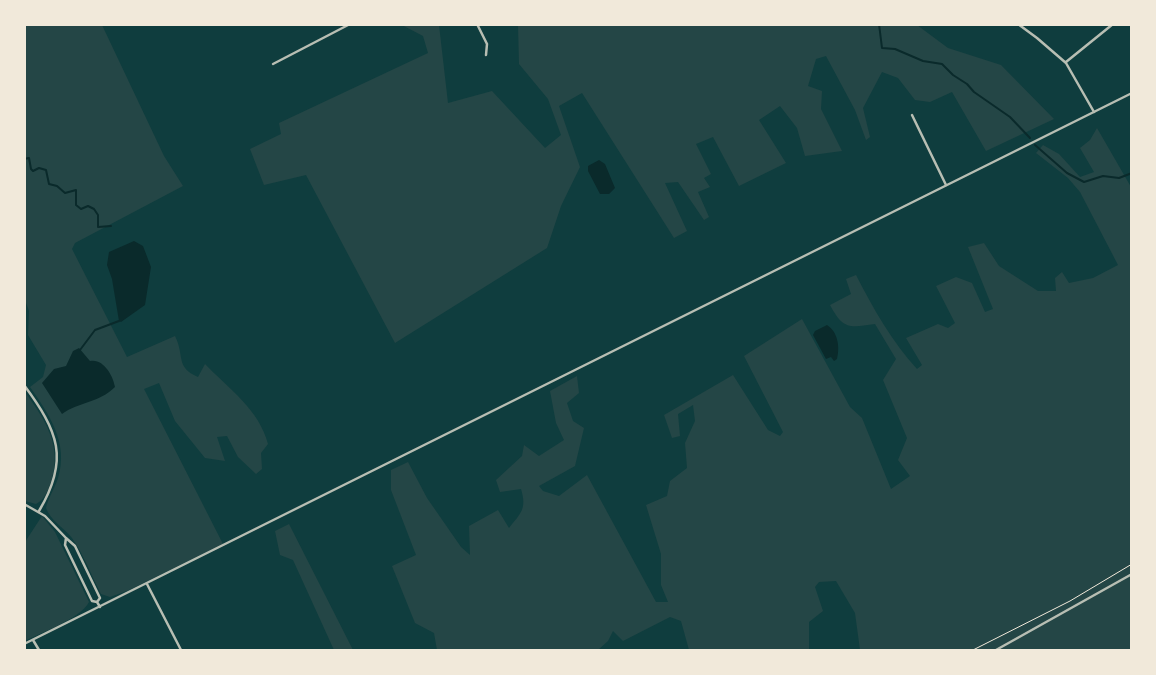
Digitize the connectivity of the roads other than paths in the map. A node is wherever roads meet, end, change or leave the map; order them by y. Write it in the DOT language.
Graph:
graph roads {
  1 [pos="350,24"];
  2 [pos="477,24"];
  3 [pos="1018,24"];
  4 [pos="1112,24"];
  5 [pos="486,55"];
  6 [pos="1066,63"];
  7 [pos="272,64"];
  8 [pos="1132,93"];
  9 [pos="1094,112"];
  10 [pos="912,115"];
  11 [pos="946,186"];
  12 [pos="24,385"];
  13 [pos="24,504"];
  14 [pos="39,511"];
  15 [pos="66,538"];
  16 [pos="1132,574"];
  17 [pos="147,584"];
  18 [pos="97,602"];
  19 [pos="100,607"];
  20 [pos="33,640"];
  21 [pos="24,644"];
  22 [pos="39,650"];
  23 [pos="181,650"];
  24 [pos="996,650"];
  1 -- 7 [label="street"];
  2 -- 5 [label="street"];
  3 -- 6 [label="street"];
  4 -- 6 [label="street"];
  6 -- 9 [label="street"];
  8 -- 9 [label="street"];
  9 -- 11 [label="street"];
  10 -- 11 [label="street"];
  11 -- 17 [label="street"];
  12 -- 14 [label="street"];
  13 -- 14 [label="street"];
  14 -- 15 [label="street"];
  15 -- 18 [label="street"];
  15 -- 18 [label="street"];
  16 -- 24 [label="street"];
  17 -- 19 [label="street"];
  17 -- 23 [label="street"];
  18 -- 19 [label="street"];
  19 -- 20 [label="street"];
  20 -- 21 [label="street"];
  20 -- 22 [label="street"];
}
